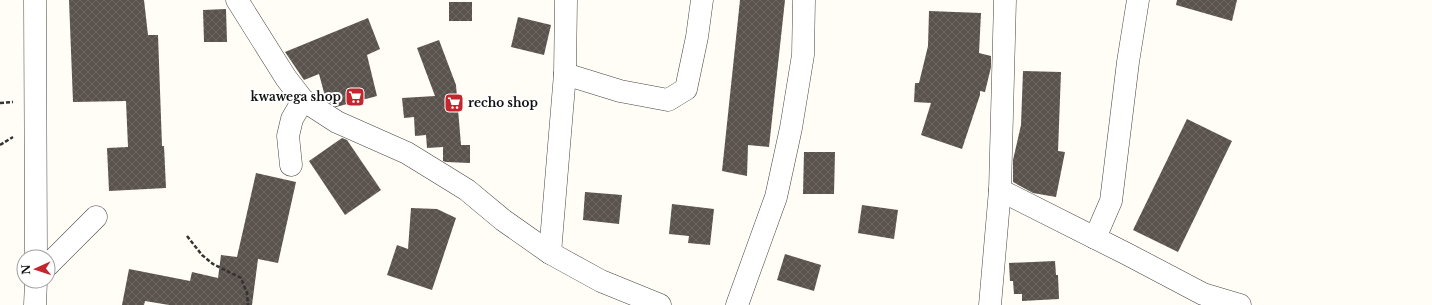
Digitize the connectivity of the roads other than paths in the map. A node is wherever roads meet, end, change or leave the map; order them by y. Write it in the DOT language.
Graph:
graph roads {
  1 [pos="35,0"];
  2 [pos="237,0"];
  3 [pos="566,0"];
  4 [pos="702,0"];
  5 [pos="804,0"];
  6 [pos="1005,0"];
  7 [pos="1138,0"];
  8 [pos="565,74"];
  9 [pos="303,100"];
  10 [pos="291,165"];
  11 [pos="1000,190"];
  12 [pos="96,217"];
  13 [pos="1095,238"];
  14 [pos="36,249"];
  15 [pos="550,253"];
  16 [pos="56,257"];
  17 [pos="36,289"];
  18 [pos="35,305"];
  19 [pos="660,305"];
  20 [pos="737,305"];
  21 [pos="990,305"];
  22 [pos="1240,305"];
  1 -- 14 [label="street"];
  2 -- 9 [label="street"];
  3 -- 8 [label="street"];
  4 -- 8 [label="street"];
  5 -- 20 [label="street"];
  6 -- 11 [label="street"];
  7 -- 13 [label="street"];
  8 -- 15 [label="street"];
  9 -- 10 [label="street"];
  9 -- 15 [label="street"];
  11 -- 13 [label="street"];
  11 -- 21 [label="street"];
  12 -- 16 [label="street"];
  13 -- 22 [label="street"];
  15 -- 19 [label="street"];
  17 -- 18 [label="street"];
}
